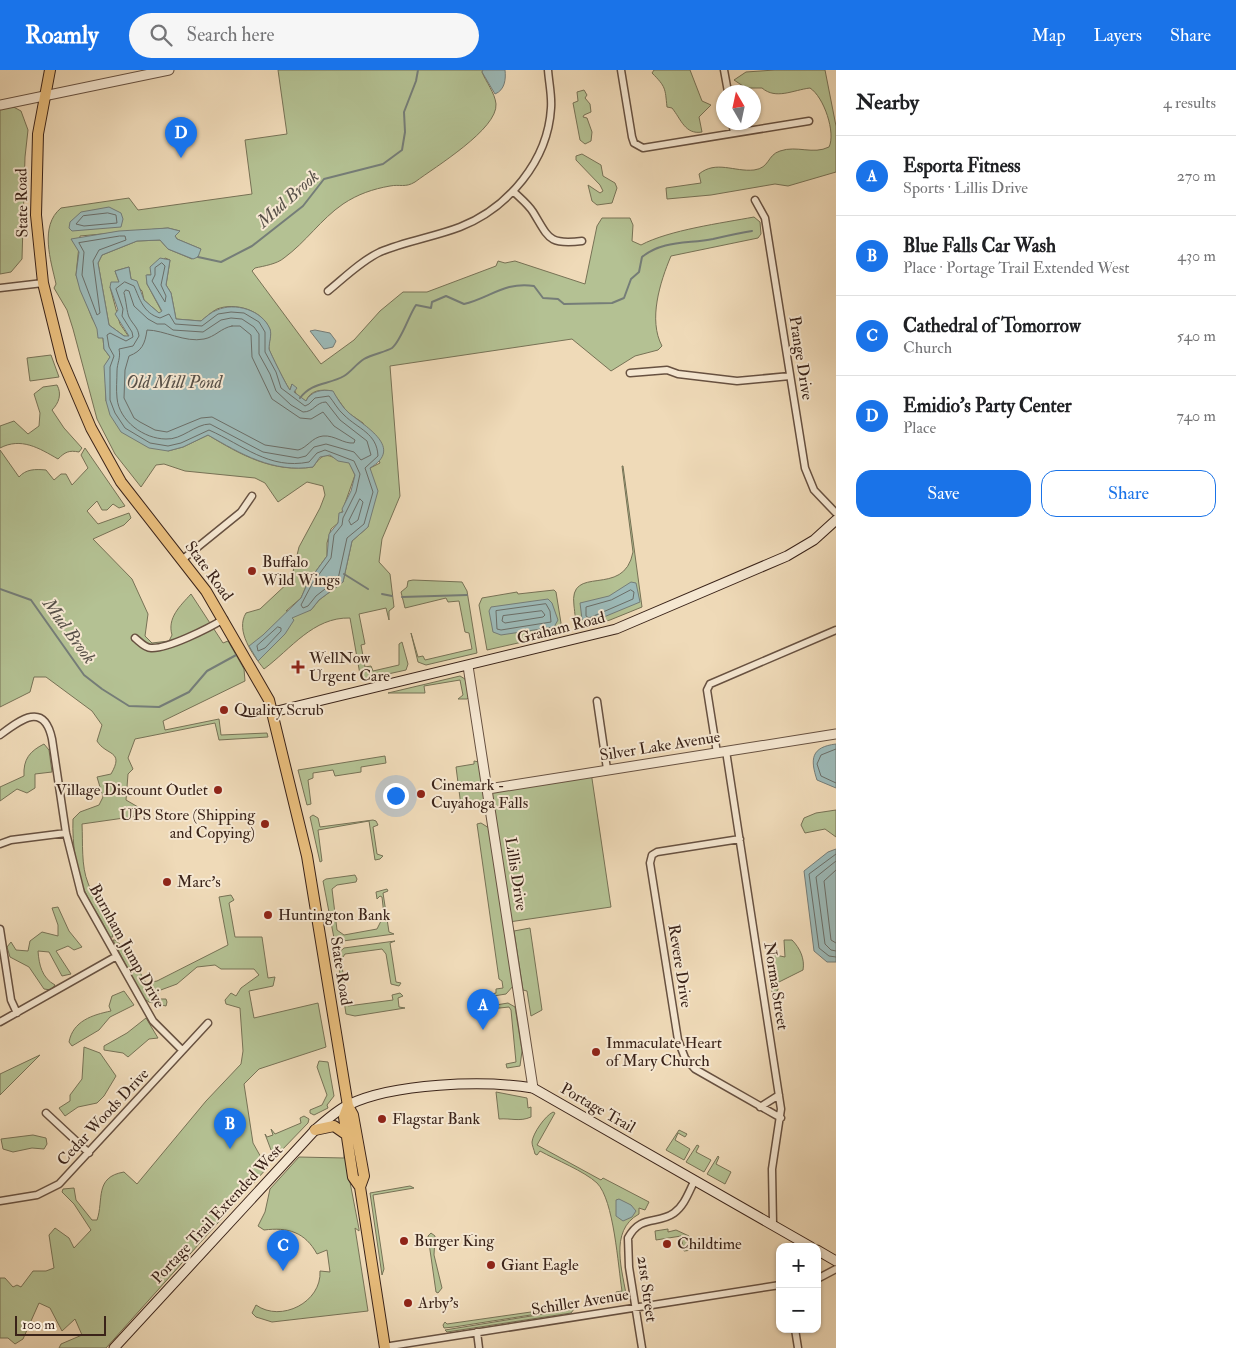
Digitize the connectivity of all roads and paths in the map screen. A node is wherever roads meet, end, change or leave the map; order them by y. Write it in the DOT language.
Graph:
graph roads {
  1 [pos="50,70"];
  2 [pos="168,70"];
  3 [pos="548,70"];
  4 [pos="621,70"];
  5 [pos="724,70"];
  6 [pos="727,85"];
  7 [pos="44,96"];
  8 [pos="0,105"];
  9 [pos="809,121"];
  10 [pos="733,130"];
  11 [pos="734,133"];
  12 [pos="513,191"];
  13 [pos="755,200"];
  14 [pos="582,241"];
  15 [pos="42,283"];
  16 [pos="0,288"];
  17 [pos="328,291"];
  18 [pos="630,373"];
  19 [pos="790,376"];
  20 [pos="252,496"];
  21 [pos="836,513"];
  22 [pos="836,520"];
  23 [pos="183,559"];
  24 [pos="224,619"];
  25 [pos="836,630"];
  26 [pos="135,638"];
  27 [pos="468,666"];
  28 [pos="597,701"];
  29 [pos="273,712"];
  30 [pos="836,734"];
  31 [pos="0,735"];
  32 [pos="722,752"];
  33 [pos="608,769"];
  34 [pos="488,789"];
  35 [pos="66,833"];
  36 [pos="740,839"];
  37 [pos="0,844"];
  38 [pos="0,929"];
  39 [pos="115,957"];
  40 [pos="17,1013"];
  41 [pos="0,1022"];
  42 [pos="208,1022"];
  43 [pos="182,1050"];
  44 [pos="533,1088"];
  45 [pos="779,1095"];
  46 [pos="348,1106"];
  47 [pos="760,1107"];
  48 [pos="46,1113"];
  49 [pos="781,1118"];
  50 [pos="315,1130"];
  51 [pos="346,1135"];
  52 [pos="89,1153"];
  53 [pos="695,1180"];
  54 [pos="360,1187"];
  55 [pos="0,1201"];
  56 [pos="773,1224"];
  57 [pos="805,1243"];
  58 [pos="821,1252"];
  59 [pos="836,1261"];
  60 [pos="836,1269"];
  61 [pos="821,1277"];
  62 [pos="776,1286"];
  63 [pos="635,1308"];
  64 [pos="477,1332"];
  65 [pos="796,1333"];
  66 [pos="385,1347"];
  67 [pos="114,1348"];
  68 [pos="479,1348"];
  69 [pos="642,1348"];
  70 [pos="798,1348"];
  1 -- 7 [label="main road, State Road"];
  2 -- 7 [label="main road"];
  3 -- 12 [label="street"];
  4 -- 11 [label="street"];
  5 -- 6 [label="street"];
  7 -- 8 [label="main road"];
  7 -- 15 [label="main road, State Road"];
  9 -- 11 [label="street"];
  10 -- 11 [label="street"];
  12 -- 14 [label="street"];
  12 -- 17 [label="street"];
  13 -- 19 [label="street, Prange Drive"];
  15 -- 16 [label="street"];
  15 -- 23 [label="main road, State Road"];
  18 -- 19 [label="street"];
  19 -- 21 [label="street, Prange Drive"];
  20 -- 23 [label="street"];
  22 -- 27 [label="main road, Graham Road"];
  23 -- 24 [label="main road, State Road"];
  24 -- 26 [label="street"];
  24 -- 29 [label="main road, State Road"];
  25 -- 32 [label="street"];
  27 -- 29 [label="main road, Graham Road"];
  27 -- 34 [label="main road, Lillis Drive"];
  28 -- 33 [label="street"];
  29 -- 46 [label="main road, State Road"];
  30 -- 32 [label="main road, Silver Lake Avenue"];
  31 -- 35 [label="street, Burnham Jump Drive"];
  32 -- 33 [label="main road, Silver Lake Avenue"];
  32 -- 36 [label="street, Norma Street"];
  33 -- 34 [label="main road, Silver Lake Avenue"];
  34 -- 44 [label="main road, Lillis Drive"];
  35 -- 37 [label="street"];
  35 -- 39 [label="street, Burnham Jump Drive"];
  36 -- 45 [label="street, Norma Street"];
  36 -- 47 [label="street, Revere Drive"];
  38 -- 40 [label="street"];
  39 -- 40 [label="street"];
  39 -- 43 [label="street, Burnham Jump Drive"];
  40 -- 41 [label="street"];
  42 -- 43 [label="street, Cedar Woods Drive"];
  43 -- 52 [label="street, Cedar Woods Drive"];
  44 -- 46 [label="main road, Portage Trail"];
  44 -- 53 [label="main road, Portage Trail"];
  45 -- 47 [label="street"];
  45 -- 49 [label="street, Norma Street"];
  46 -- 50 [label="main road, Portage Trail Extended West"];
  46 -- 51 [label="main road, State Road"];
  46 -- 54 [label="main road, State Road"];
  47 -- 49 [label="street, Revere Drive"];
  48 -- 52 [label="street"];
  49 -- 56 [label="street, Norma Street"];
  50 -- 51 [label="main road"];
  50 -- 67 [label="main road, Portage Trail Extended West"];
  51 -- 54 [label="main road, State Road"];
  52 -- 55 [label="street, Cedar Woods Drive"];
  53 -- 56 [label="main road, Portage Trail"];
  53 -- 63 [label="street, 21st Street"];
  54 -- 66 [label="main road, State Road"];
  56 -- 57 [label="main road, Portage Trail"];
  58 -- 59 [label="main road"];
  60 -- 61 [label="street"];
  62 -- 63 [label="street, Schiller Avenue"];
  63 -- 64 [label="street, Schiller Avenue"];
  63 -- 69 [label="street, 21st Street"];
  64 -- 66 [label="street, Schiller Avenue"];
  64 -- 68 [label="street"];
  65 -- 70 [label="street"];
}
